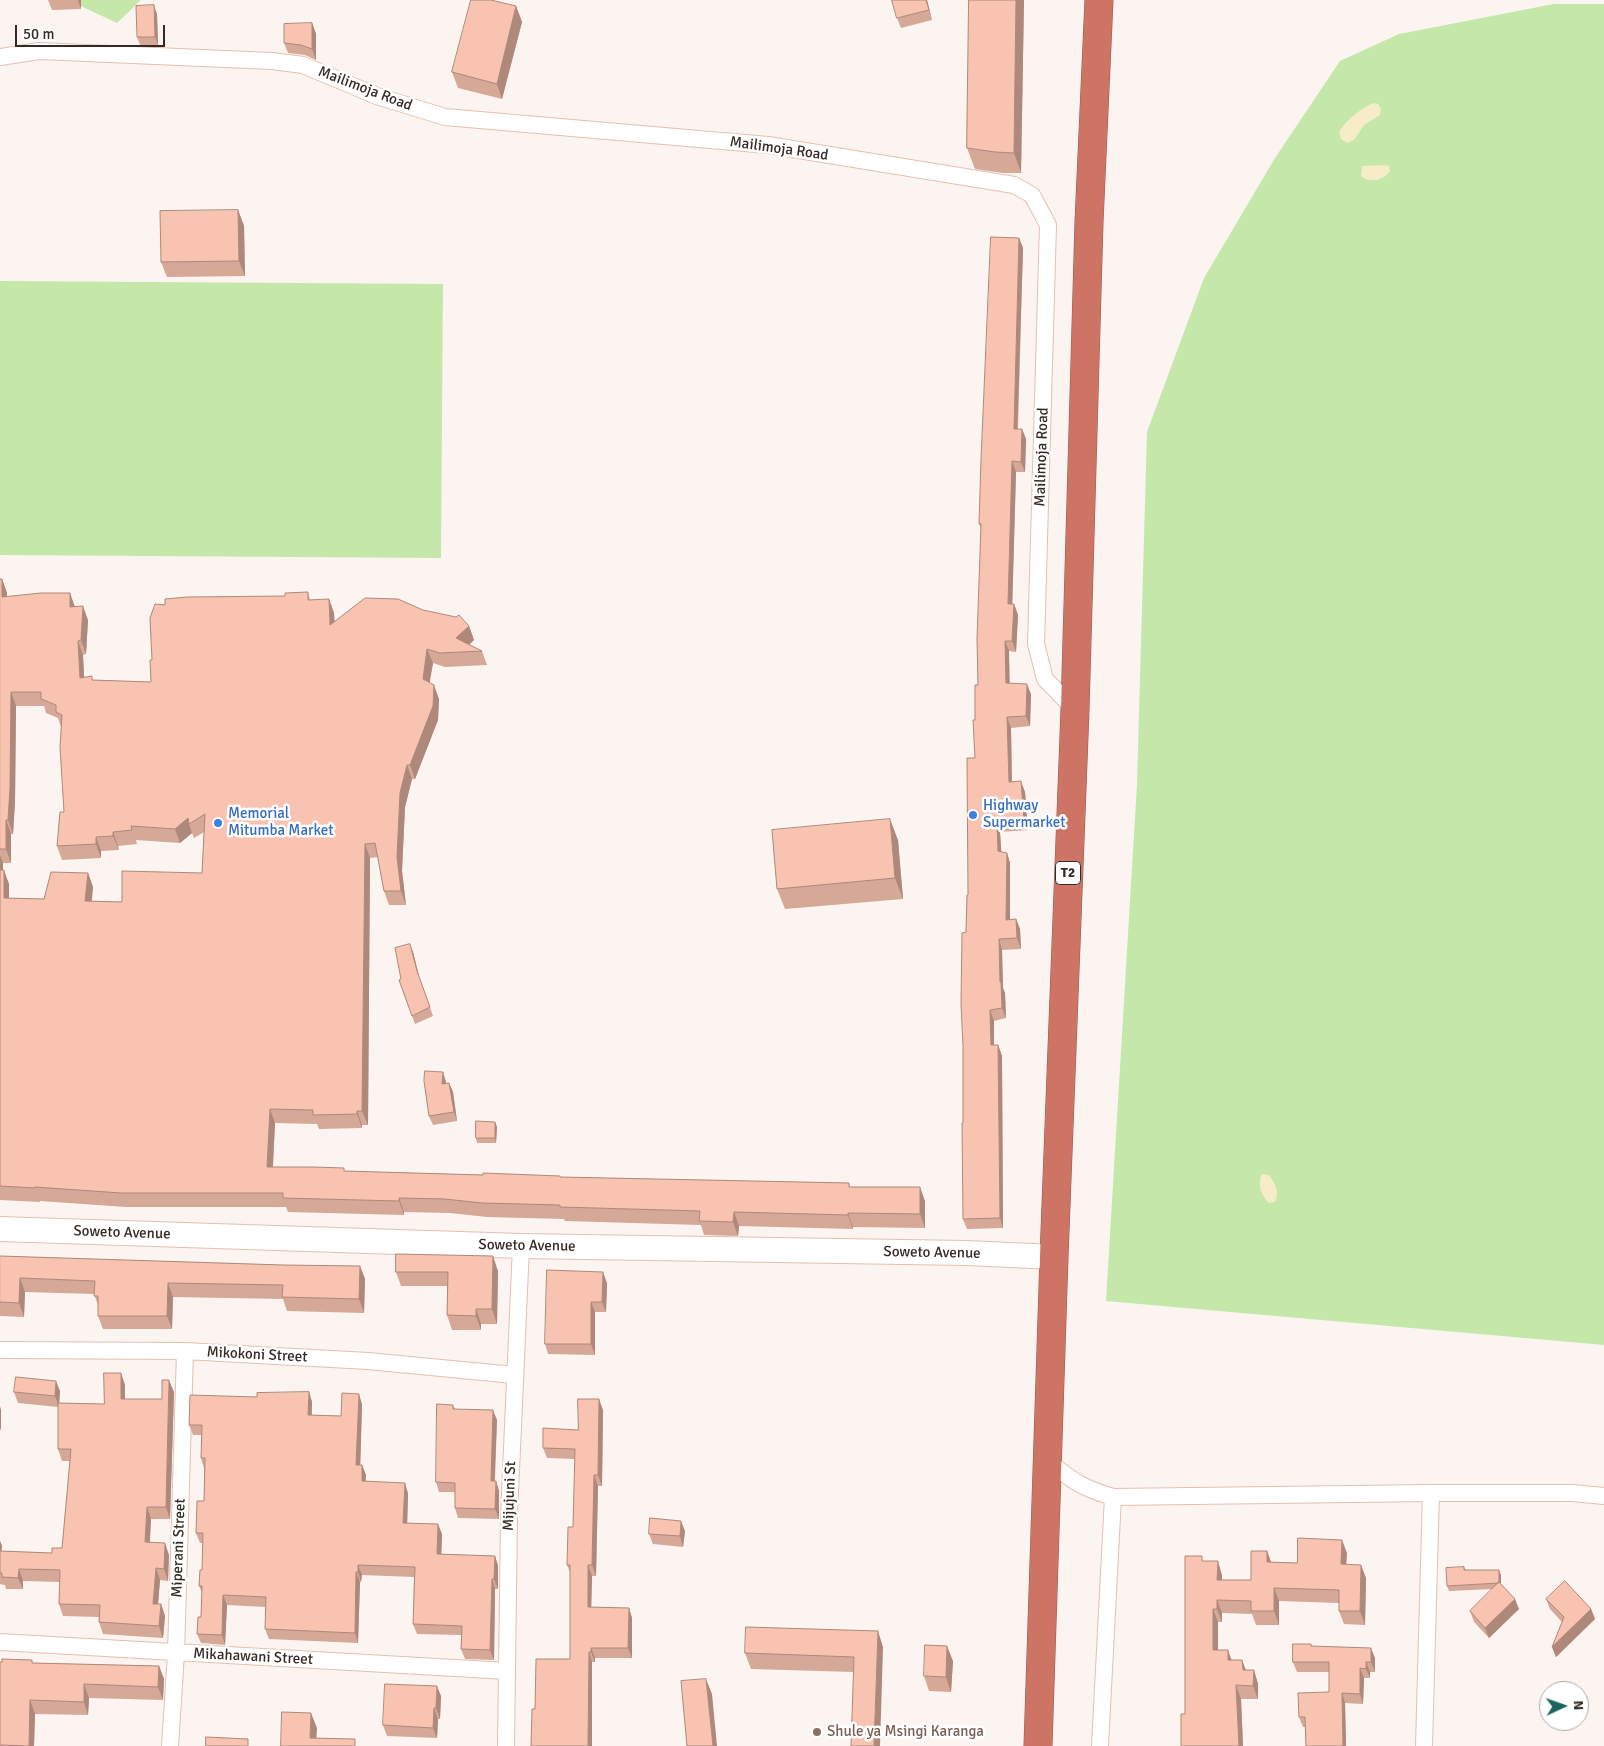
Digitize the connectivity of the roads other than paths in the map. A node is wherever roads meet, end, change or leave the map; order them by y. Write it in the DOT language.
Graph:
graph roads {
  1 [pos="1099,0"];
  2 [pos="0,57"];
  3 [pos="1075,710"];
  4 [pos="0,1229"];
  5 [pos="521,1246"];
  6 [pos="1054,1257"];
  7 [pos="0,1350"];
  8 [pos="185,1351"];
  9 [pos="514,1375"];
  10 [pos="1048,1461"];
  11 [pos="1431,1493"];
  12 [pos="1604,1496"];
  13 [pos="1113,1497"];
  14 [pos="0,1642"];
  15 [pos="176,1653"];
  16 [pos="507,1671"];
  17 [pos="170,1746"];
  18 [pos="506,1746"];
  19 [pos="1038,1746"];
  20 [pos="1100,1746"];
  21 [pos="1424,1746"];
  1 -- 3 [label="highway, T2"];
  2 -- 3 [label="street, Mailimoja Road"];
  3 -- 6 [label="highway, T2"];
  4 -- 5 [label="street, Soweto Avenue"];
  5 -- 6 [label="street, Soweto Avenue"];
  5 -- 9 [label="street, Mijujuni St"];
  6 -- 10 [label="highway, T2"];
  7 -- 8 [label="street, Mikokoni Street"];
  8 -- 9 [label="street, Mikokoni Street"];
  8 -- 15 [label="street, Miperani Street"];
  9 -- 16 [label="street, Mijujuni St"];
  10 -- 13 [label="street"];
  10 -- 19 [label="highway, T2"];
  11 -- 12 [label="street"];
  11 -- 13 [label="street"];
  11 -- 21 [label="street"];
  13 -- 20 [label="street"];
  14 -- 15 [label="street, Mikahawani Street"];
  15 -- 16 [label="street, Mikahawani Street"];
  15 -- 17 [label="street, Miperani Street"];
  16 -- 18 [label="street, Mijujuni St"];
}
